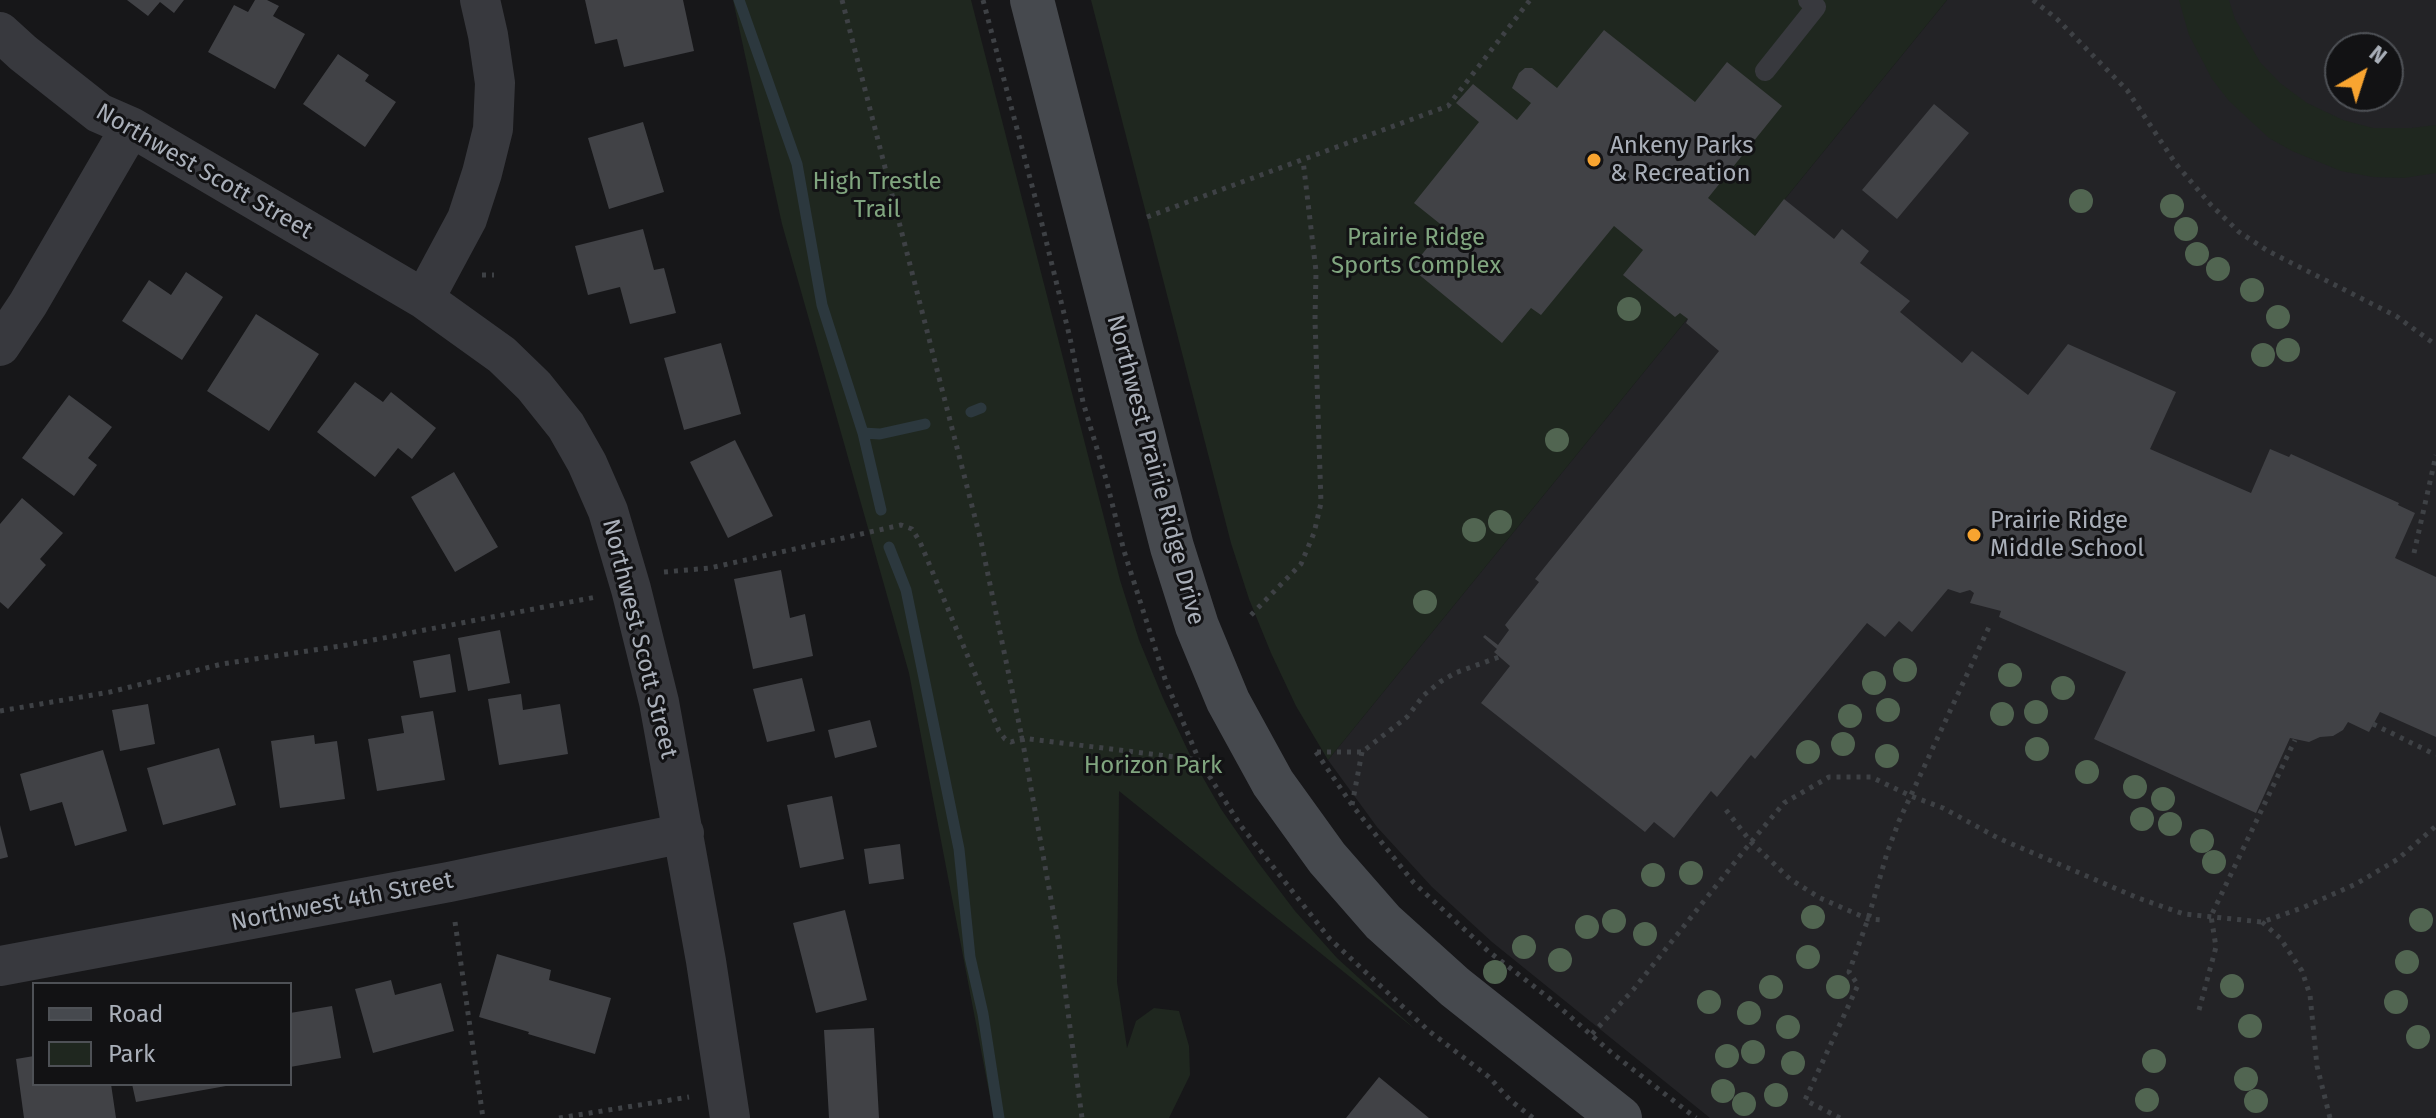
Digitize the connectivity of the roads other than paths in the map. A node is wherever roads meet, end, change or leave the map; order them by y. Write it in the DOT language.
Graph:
graph roads {
  1 [pos="480,0"];
  2 [pos="1032,0"];
  3 [pos="1808,0"];
  4 [pos="0,32"];
  5 [pos="1765,71"];
  6 [pos="131,127"];
  7 [pos="424,299"];
  8 [pos="0,346"];
  9 [pos="684,833"];
  10 [pos="0,966"];
  11 [pos="728,1104"];
  12 [pos="1620,1118"];
  1 -- 7 [label="street"];
  2 -- 12 [label="street, Northwest Prairie Ridge Drive"];
  3 -- 5 [label="lane"];
  4 -- 6 [label="street, Northwest Scott Street"];
  6 -- 7 [label="street, Northwest Scott Street"];
  6 -- 8 [label="street"];
  7 -- 9 [label="street, Northwest Scott Street"];
  9 -- 10 [label="street, Northwest 4th Street"];
  9 -- 11 [label="street, Northwest Scott Street"];
}
